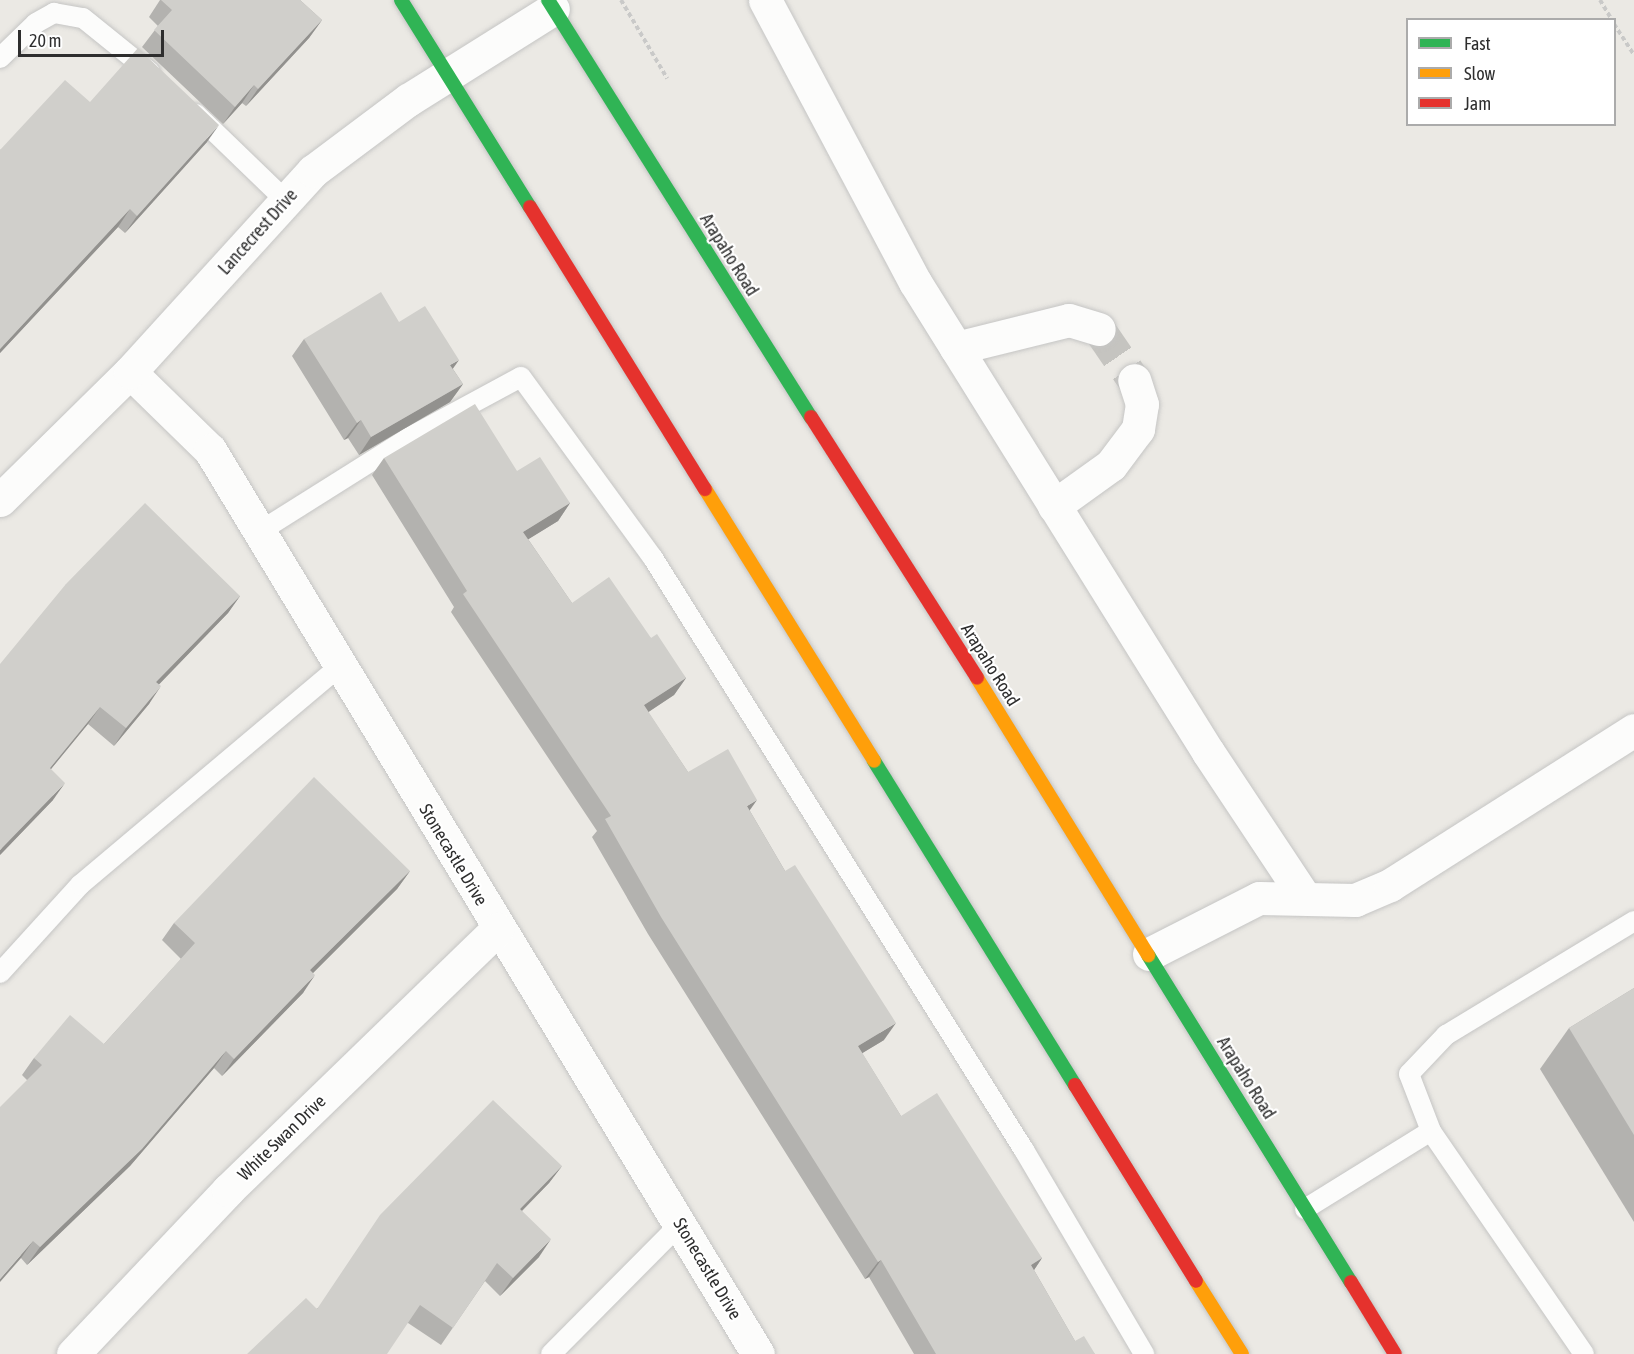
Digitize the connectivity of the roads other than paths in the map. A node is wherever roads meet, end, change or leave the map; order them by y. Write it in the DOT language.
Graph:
graph roads {
  1 [pos="401,0"];
  2 [pos="765,0"];
  3 [pos="557,3"];
  4 [pos="0,58"];
  5 [pos="447,75"];
  6 [pos="167,88"];
  7 [pos="184,104"];
  8 [pos="286,201"];
  9 [pos="1099,329"];
  10 [pos="956,348"];
  11 [pos="130,372"];
  12 [pos="1134,380"];
  13 [pos="0,500"];
  14 [pos="1054,506"];
  15 [pos="259,532"];
  16 [pos="339,667"];
  17 [pos="1634,730"];
  18 [pos="1305,898"];
  19 [pos="1634,921"];
  20 [pos="497,929"];
  21 [pos="1149,954"];
  22 [pos="0,973"];
  23 [pos="1431,1131"];
  24 [pos="1305,1209"];
  25 [pos="680,1224"];
  26 [pos="73,1354"];
  27 [pos="551,1354"];
  28 [pos="758,1354"];
  29 [pos="1144,1354"];
  30 [pos="1242,1354"];
  31 [pos="1395,1354"];
  32 [pos="1584,1354"];
  1 -- 5 [label="main road"];
  2 -- 10 [label="street"];
  3 -- 5 [label="street, Lancecrest Drive"];
  3 -- 21 [label="main road, Arapaho Road"];
  4 -- 6 [label="lane"];
  5 -- 8 [label="street, Lancecrest Drive"];
  5 -- 30 [label="main road"];
  7 -- 8 [label="lane"];
  8 -- 11 [label="street, Lancecrest Drive"];
  9 -- 10 [label="street"];
  10 -- 14 [label="street"];
  11 -- 13 [label="street, Lancecrest Drive"];
  11 -- 15 [label="street, Stonecastle Drive"];
  12 -- 14 [label="street"];
  14 -- 18 [label="street"];
  15 -- 16 [label="street, Stonecastle Drive"];
  15 -- 29 [label="lane"];
  16 -- 20 [label="street, Stonecastle Drive"];
  16 -- 22 [label="lane"];
  17 -- 18 [label="street"];
  18 -- 21 [label="street"];
  19 -- 23 [label="lane"];
  20 -- 25 [label="street, Stonecastle Drive"];
  20 -- 26 [label="street, White Swan Drive"];
  21 -- 24 [label="main road, Arapaho Road"];
  23 -- 24 [label="lane"];
  23 -- 32 [label="lane"];
  24 -- 31 [label="main road, Arapaho Road"];
  25 -- 27 [label="lane"];
  25 -- 28 [label="street, Stonecastle Drive"];
}
